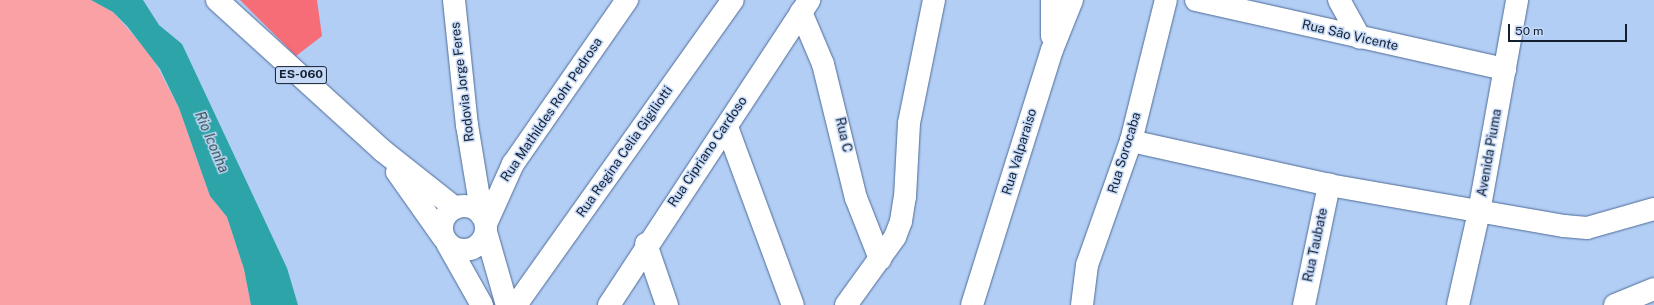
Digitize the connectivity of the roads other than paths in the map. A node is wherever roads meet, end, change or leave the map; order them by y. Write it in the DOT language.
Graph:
graph roads {
  1 [pos="217,0"];
  2 [pos="454,0"];
  3 [pos="627,0"];
  4 [pos="733,0"];
  5 [pos="934,0"];
  6 [pos="1052,0"];
  7 [pos="1072,0"];
  8 [pos="1166,0"];
  9 [pos="1196,0"];
  10 [pos="1339,0"];
  11 [pos="1517,0"];
  12 [pos="805,4"];
  13 [pos="1360,38"];
  14 [pos="1052,50"];
  15 [pos="1505,69"];
  16 [pos="726,127"];
  17 [pos="1131,141"];
  18 [pos="383,151"];
  19 [pos="473,164"];
  20 [pos="1329,185"];
  21 [pos="458,207"];
  22 [pos="1654,209"];
  23 [pos="1479,212"];
  24 [pos="485,224"];
  25 [pos="445,240"];
  26 [pos="646,244"];
  27 [pos="880,259"];
  28 [pos="1654,289"];
  29 [pos="482,305"];
  30 [pos="506,305"];
  31 [pos="516,305"];
  32 [pos="609,305"];
  33 [pos="668,305"];
  34 [pos="793,305"];
  35 [pos="846,305"];
  36 [pos="972,305"];
  37 [pos="1082,305"];
  38 [pos="1304,305"];
  39 [pos="1458,305"];
  40 [pos="1615,305"];
  1 -- 18 [label="street, ES-060"];
  2 -- 19 [label="street, Rodovia Jorge Feres"];
  3 -- 24 [label="street, Rua Mathildes Rohr Pedrosa"];
  4 -- 31 [label="street, Rua Regina Celia Gigiliotti"];
  5 -- 27 [label="street"];
  6 -- 14 [label="street"];
  7 -- 14 [label="street, Rua Valparaiso"];
  8 -- 17 [label="street, Rua Sorocaba"];
  9 -- 13 [label="street, Rua São Vicente"];
  10 -- 13 [label="street"];
  11 -- 15 [label="street, Avenida Piuma"];
  12 -- 16 [label="street, Rua Cipriano Cardoso"];
  12 -- 27 [label="street, Rua C"];
  13 -- 15 [label="street, Rua São Vicente"];
  14 -- 36 [label="street, Rua Valparaiso"];
  15 -- 23 [label="street, Avenida Piuma"];
  16 -- 26 [label="street, Rua Cipriano Cardoso"];
  16 -- 34 [label="street"];
  17 -- 20 [label="street"];
  17 -- 37 [label="street, Rua Sorocaba"];
  18 -- 21 [label="street, ES-060"];
  18 -- 25 [label="street, ES-060"];
  19 -- 21 [label="street, Rodovia Jorge Feres"];
  19 -- 24 [label="street, Rodovia Jorge Feres"];
  20 -- 23 [label="street"];
  20 -- 38 [label="street, Rua Taubate"];
  21 -- 24 [label="street, ES-060"];
  21 -- 25 [label="street"];
  22 -- 23 [label="street"];
  23 -- 39 [label="street, Avenida Piuma"];
  24 -- 25 [label="street"];
  24 -- 30 [label="street, Rodovia Jorge Feres"];
  25 -- 29 [label="street, ES-060"];
  26 -- 32 [label="street, Rua Cipriano Cardoso"];
  26 -- 33 [label="street"];
  27 -- 35 [label="street"];
  28 -- 40 [label="street"];
}
